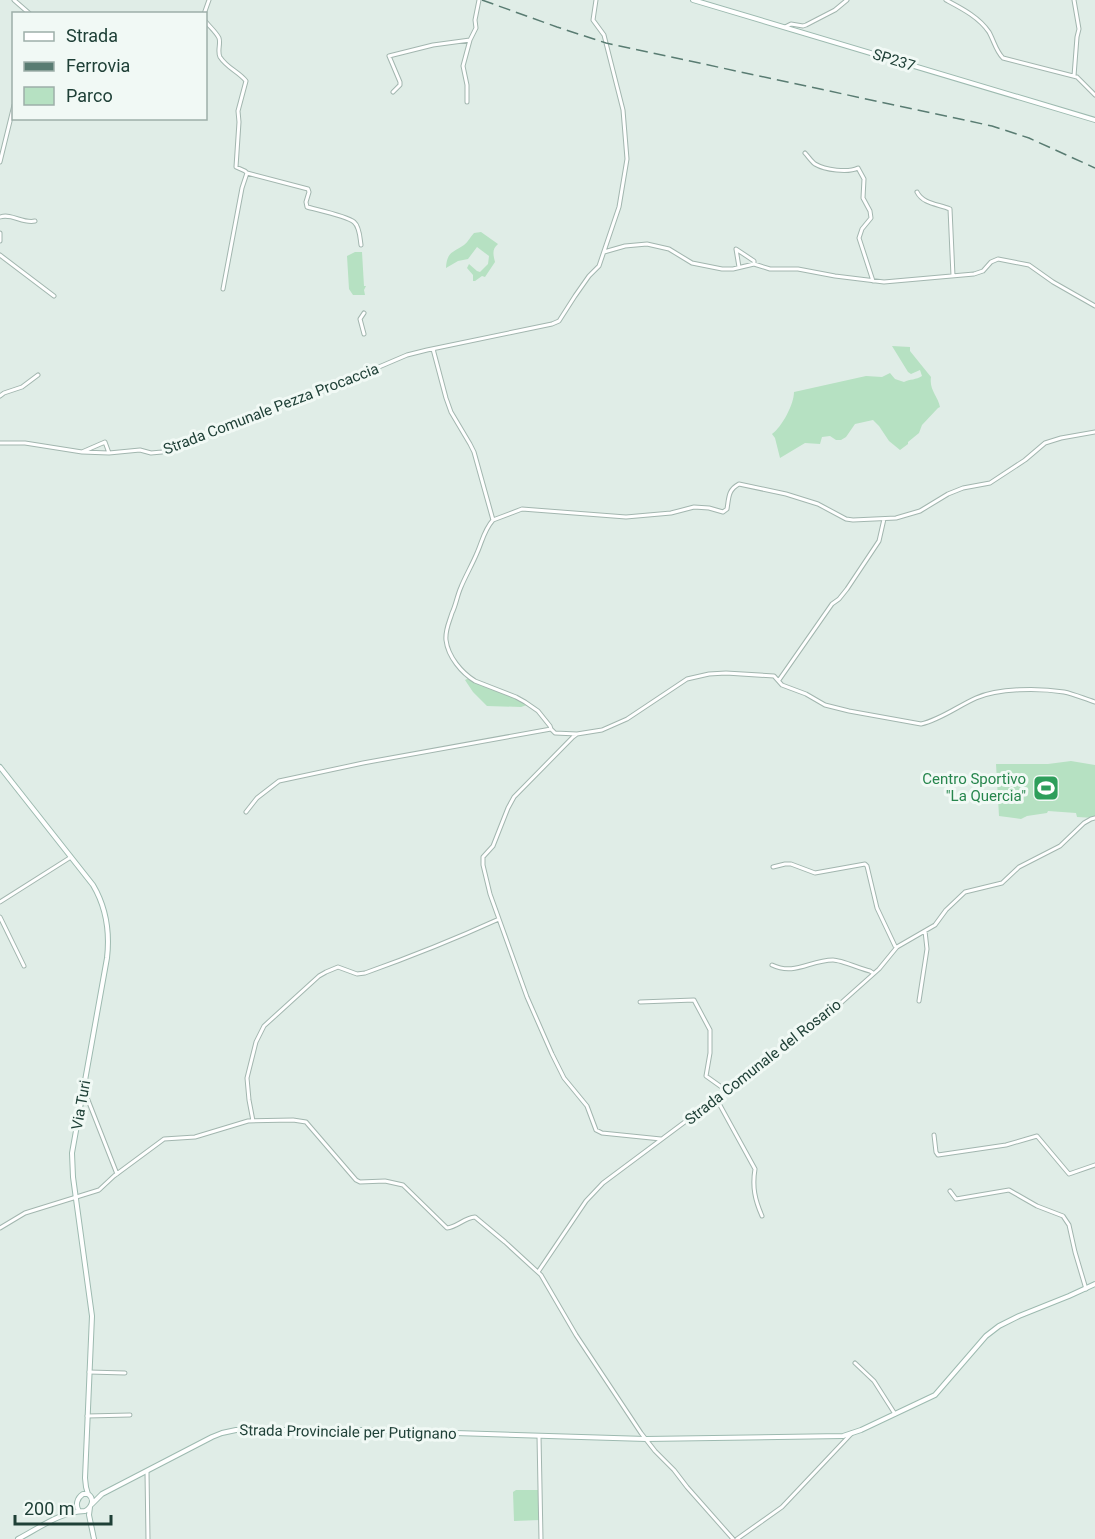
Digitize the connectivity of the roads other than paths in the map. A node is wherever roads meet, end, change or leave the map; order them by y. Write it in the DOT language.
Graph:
graph roads {
  1 [pos="14,0"];
  2 [pos="479,0"];
  3 [pos="597,0"];
  4 [pos="693,0"];
  5 [pos="847,0"];
  6 [pos="946,0"];
  7 [pos="1074,0"];
  8 [pos="28,12"];
  9 [pos="207,23"];
  10 [pos="785,27"];
  11 [pos="470,40"];
  12 [pos="1074,76"];
  13 [pos="393,92"];
  14 [pos="1095,95"];
  15 [pos="467,102"];
  16 [pos="12,113"];
  17 [pos="1095,120"];
  18 [pos="805,153"];
  19 [pos="0,162"];
  20 [pos="247,173"];
  21 [pos="917,192"];
  22 [pos="326,206"];
  23 [pos="324,212"];
  24 [pos="0,216"];
  25 [pos="35,221"];
  26 [pos="0,233"];
  27 [pos="0,241"];
  28 [pos="361,246"];
  29 [pos="604,252"];
  30 [pos="0,255"];
  31 [pos="754,264"];
  32 [pos="740,267"];
  33 [pos="953,276"];
  34 [pos="873,281"];
  35 [pos="223,289"];
  36 [pos="54,296"];
  37 [pos="1095,306"];
  38 [pos="364,313"];
  39 [pos="364,334"];
  40 [pos="433,349"];
  41 [pos="38,375"];
  42 [pos="0,396"];
  43 [pos="1095,432"];
  44 [pos="0,443"];
  45 [pos="82,452"];
  46 [pos="109,453"];
  47 [pos="884,519"];
  48 [pos="493,520"];
  49 [pos="779,680"];
  50 [pos="1095,702"];
  51 [pos="550,729"];
  52 [pos="577,734"];
  53 [pos="0,767"];
  54 [pos="246,812"];
  55 [pos="1095,818"];
  56 [pos="71,857"];
  57 [pos="773,867"];
  58 [pos="0,902"];
  59 [pos="0,917"];
  60 [pos="499,919"];
  61 [pos="925,930"];
  62 [pos="897,947"];
  63 [pos="772,965"];
  64 [pos="24,966"];
  65 [pos="873,974"];
  66 [pos="919,1001"];
  67 [pos="640,1002"];
  68 [pos="727,1091"];
  69 [pos="83,1094"];
  70 [pos="716,1098"];
  71 [pos="253,1121"];
  72 [pos="934,1134"];
  73 [pos="662,1139"];
  74 [pos="1095,1165"];
  75 [pos="117,1174"];
  76 [pos="951,1191"];
  77 [pos="76,1198"];
  78 [pos="762,1216"];
  79 [pos="0,1228"];
  80 [pos="538,1272"];
  81 [pos="1095,1284"];
  82 [pos="1086,1289"];
  83 [pos="855,1363"];
  84 [pos="89,1372"];
  85 [pos="125,1373"];
  86 [pos="895,1414"];
  87 [pos="130,1415"];
  88 [pos="87,1416"];
  89 [pos="852,1433"];
  90 [pos="539,1436"];
  91 [pos="646,1439"];
  92 [pos="147,1472"];
  93 [pos="85,1478"];
  94 [pos="102,1494"];
  95 [pos="90,1495"];
  96 [pos="81,1496"];
  97 [pos="77,1502"];
  98 [pos="91,1505"];
  99 [pos="80,1511"];
  100 [pos="63,1516"];
  101 [pos="91,1528"];
  102 [pos="18,1539"];
  103 [pos="94,1539"];
  104 [pos="148,1539"];
  105 [pos="542,1539"];
  106 [pos="735,1539"];
  1 -- 8 [label="street"];
  2 -- 11 [label="street"];
  3 -- 29 [label="street, Strada Comunale Pezza Procaccia"];
  4 -- 10 [label="main road, SP237 / SP237"];
  5 -- 10 [label="street"];
  6 -- 12 [label="street"];
  7 -- 12 [label="street"];
  9 -- 20 [label="street"];
  10 -- 17 [label="main road, SP237 / SP237"];
  11 -- 13 [label="street"];
  11 -- 15 [label="street"];
  12 -- 14 [label="street"];
  16 -- 19 [label="street"];
  18 -- 34 [label="street"];
  20 -- 23 [label="street"];
  20 -- 35 [label="street"];
  21 -- 33 [label="street"];
  22 -- 23 [label="street"];
  23 -- 28 [label="street"];
  24 -- 25 [label="street"];
  26 -- 27 [label="street"];
  29 -- 32 [label="street"];
  29 -- 40 [label="street, Strada Comunale Pezza Procaccia"];
  30 -- 36 [label="street"];
  31 -- 32 [label="street"];
  31 -- 32 [label="street"];
  31 -- 34 [label="street"];
  33 -- 34 [label="street"];
  33 -- 37 [label="street"];
  38 -- 39 [label="street"];
  40 -- 46 [label="street, Strada Comunale Pezza Procaccia"];
  40 -- 48 [label="street"];
  41 -- 42 [label="street"];
  43 -- 47 [label="street"];
  44 -- 45 [label="street, Strada Comunale Pezza Procaccia"];
  45 -- 46 [label="street, Strada Comunale Pezza Procaccia"];
  45 -- 46 [label="street"];
  47 -- 48 [label="street"];
  47 -- 49 [label="street"];
  48 -- 51 [label="street"];
  49 -- 50 [label="street"];
  49 -- 52 [label="street"];
  51 -- 52 [label="street"];
  51 -- 54 [label="street"];
  52 -- 60 [label="street"];
  53 -- 56 [label="main road, Via Turi"];
  55 -- 61 [label="street, Strada Comunale del Rosario"];
  56 -- 58 [label="street"];
  56 -- 69 [label="main road, Via Turi"];
  57 -- 62 [label="street"];
  59 -- 64 [label="street"];
  60 -- 71 [label="street"];
  60 -- 73 [label="street"];
  61 -- 62 [label="street, Strada Comunale del Rosario"];
  61 -- 66 [label="street"];
  62 -- 65 [label="street, Strada Comunale del Rosario"];
  63 -- 65 [label="street"];
  65 -- 68 [label="street, Strada Comunale del Rosario"];
  67 -- 68 [label="street"];
  68 -- 70 [label="street, Strada Comunale del Rosario"];
  69 -- 75 [label="street"];
  69 -- 77 [label="main road, Via Turi"];
  70 -- 73 [label="street, Strada Comunale del Rosario"];
  70 -- 78 [label="street"];
  71 -- 75 [label="street"];
  71 -- 80 [label="street"];
  72 -- 74 [label="street"];
  73 -- 80 [label="street, Strada Comunale del Rosario"];
  75 -- 77 [label="street"];
  76 -- 82 [label="street"];
  77 -- 79 [label="street"];
  77 -- 84 [label="main road, Via Turi"];
  80 -- 91 [label="street"];
  81 -- 82 [label="main road, Strada Provinciale per Putignano"];
  82 -- 86 [label="main road, Strada Provinciale per Putignano"];
  83 -- 86 [label="street"];
  84 -- 85 [label="street"];
  84 -- 88 [label="main road, Via Turi"];
  86 -- 89 [label="main road, Strada Provinciale per Putignano"];
  87 -- 88 [label="street"];
  88 -- 93 [label="main road, Via Turi"];
  89 -- 91 [label="main road, Strada Provinciale per Putignano"];
  89 -- 106 [label="street"];
  90 -- 91 [label="main road, Strada Provinciale per Putignano"];
  90 -- 92 [label="main road, Strada Provinciale per Putignano"];
  90 -- 105 [label="street"];
  91 -- 106 [label="street"];
  92 -- 94 [label="main road, Strada Provinciale per Putignano"];
  92 -- 104 [label="street"];
  93 -- 95 [label="main road"];
  93 -- 96 [label="main road"];
  94 -- 95 [label="main road"];
  94 -- 98 [label="main road"];
  95 -- 96 [label="main road"];
  95 -- 98 [label="main road"];
  96 -- 97 [label="main road"];
  97 -- 99 [label="main road"];
  97 -- 100 [label="main road"];
  98 -- 99 [label="main road"];
  98 -- 101 [label="main road"];
  99 -- 100 [label="main road"];
  99 -- 101 [label="main road"];
  100 -- 102 [label="main road"];
  101 -- 103 [label="main road"];
}
